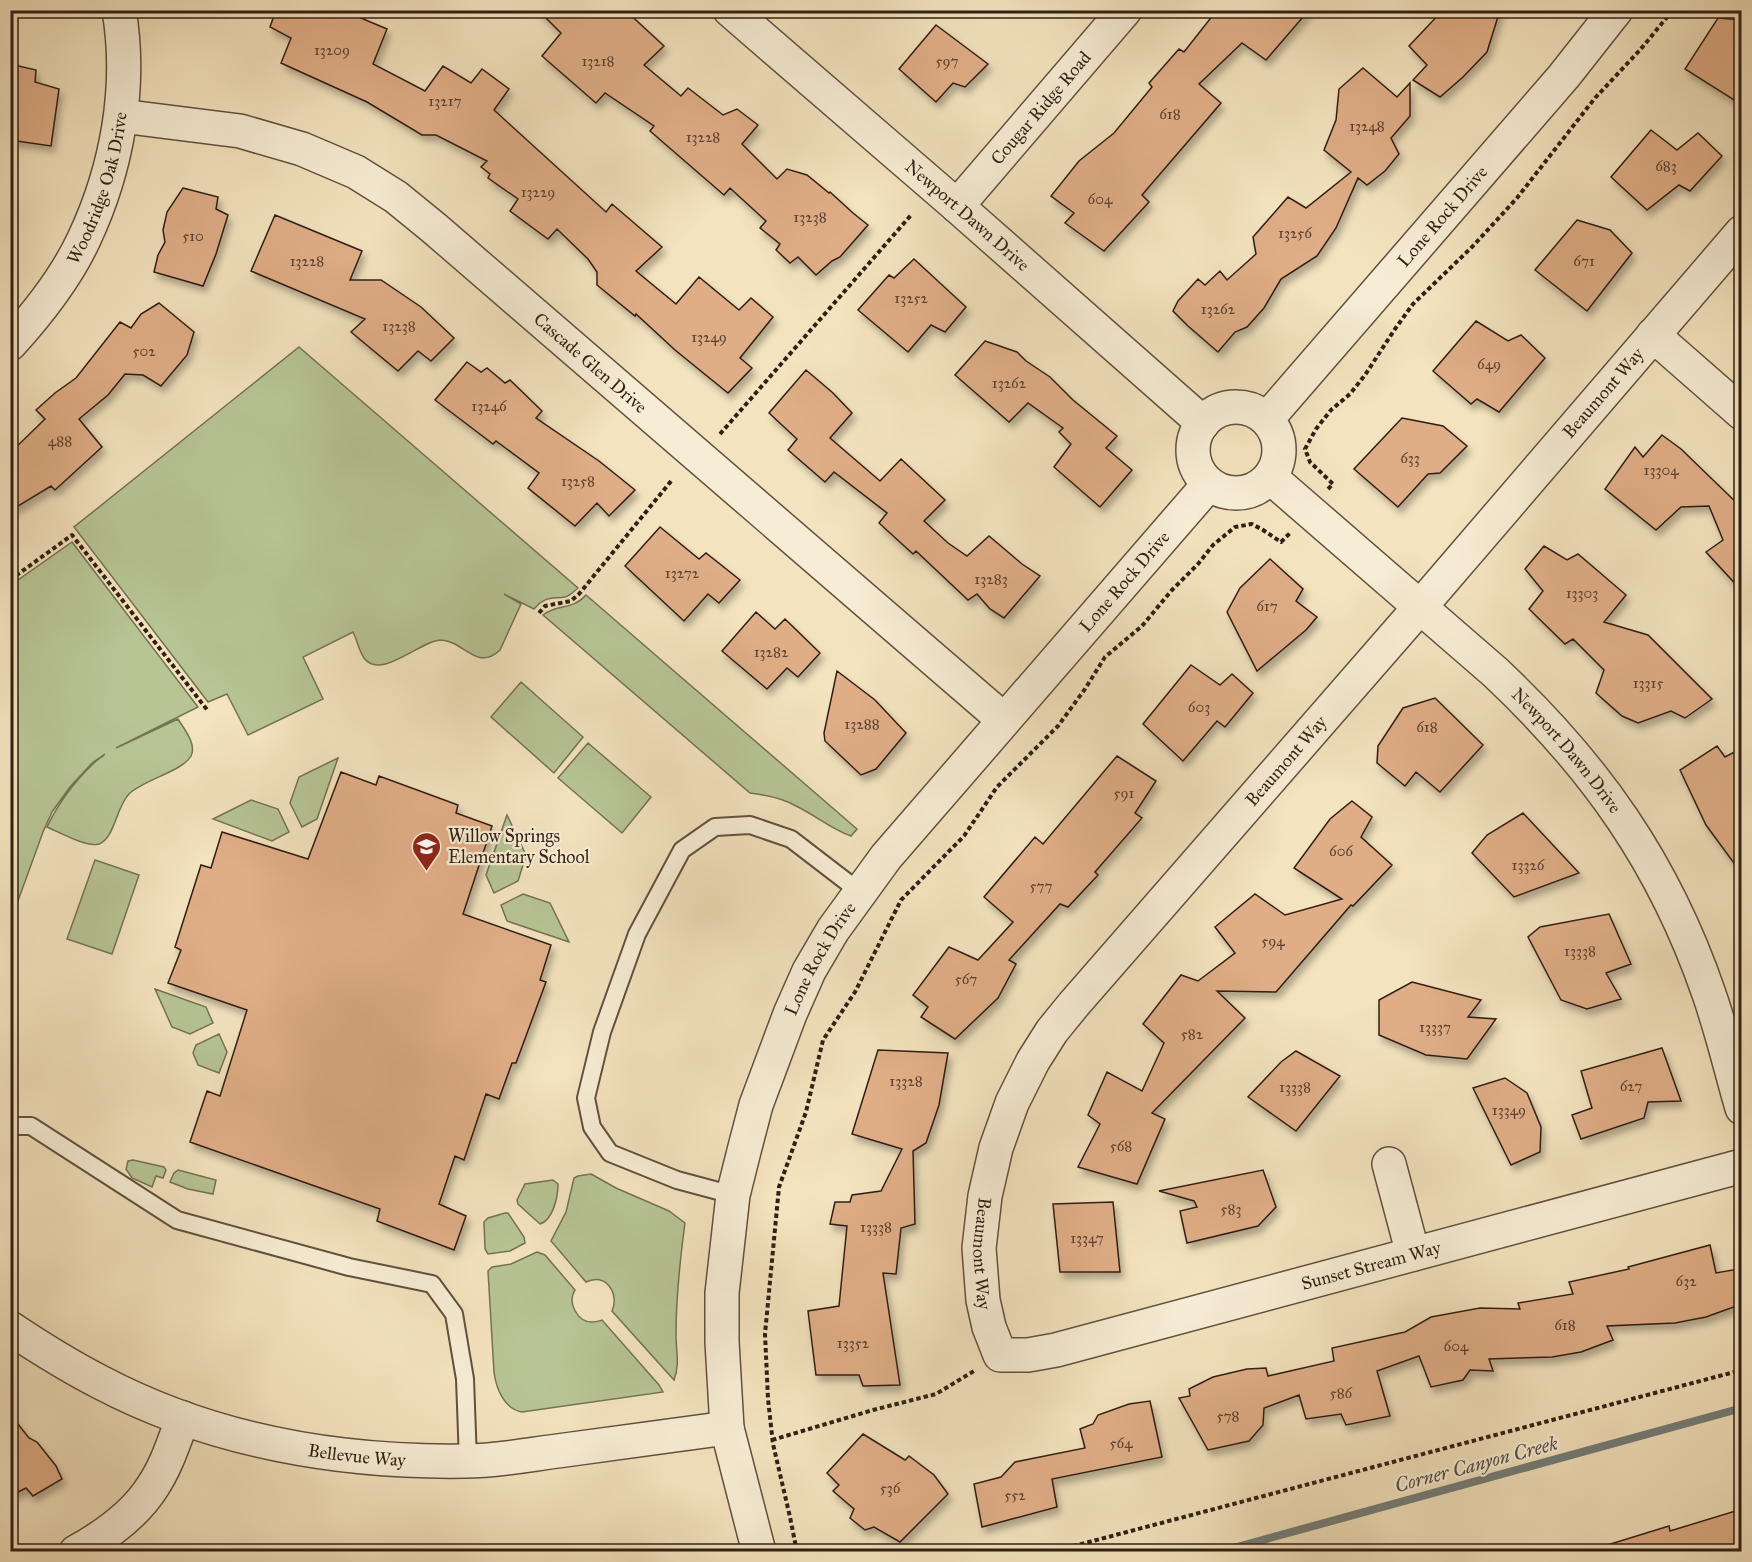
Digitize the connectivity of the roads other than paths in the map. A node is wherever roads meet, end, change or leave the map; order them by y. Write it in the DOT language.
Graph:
graph roads {
  1 [pos="119,10"];
  2 [pos="730,10"];
  3 [pos="1125,10"];
  4 [pos="1616,10"];
  5 [pos="121,116"];
  6 [pos="957,206"];
  7 [pos="1742,232"];
  8 [pos="1653,335"];
  9 [pos="10,344"];
  10 [pos="1742,413"];
  11 [pos="1267,419"];
  12 [pos="1203,423"];
  13 [pos="1270,477"];
  14 [pos="1209,484"];
  15 [pos="1420,607"];
  16 [pos="1004,720"];
  17 [pos="860,892"];
  18 [pos="1742,1108"];
  19 [pos="10,1126"];
  20 [pos="1389,1164"];
  21 [pos="1742,1166"];
  22 [pos="734,1195"];
  23 [pos="1413,1254"];
  24 [pos="10,1328"];
  25 [pos="1000,1355"];
  26 [pos="183,1418"];
  27 [pos="727,1428"];
  28 [pos="468,1461"];
  29 [pos="76,1551"];
  30 [pos="759,1551"];
  1 -- 5 [label="street, Woodridge Oak Drive"];
  2 -- 6 [label="street, Newport Dawn Drive"];
  3 -- 6 [label="street, Cougar Ridge Road"];
  4 -- 11 [label="street, Lone Rock Drive"];
  5 -- 9 [label="street, Woodridge Oak Drive"];
  5 -- 16 [label="street, Cascade Glen Drive"];
  6 -- 12 [label="street, Newport Dawn Drive"];
  7 -- 8 [label="street, Beaumont Way"];
  8 -- 10 [label="street"];
  8 -- 15 [label="street, Beaumont Way"];
  11 -- 12 [label="street"];
  11 -- 13 [label="street"];
  12 -- 14 [label="street"];
  13 -- 14 [label="street"];
  13 -- 15 [label="street, Newport Dawn Drive"];
  14 -- 16 [label="street, Lone Rock Drive"];
  15 -- 18 [label="street, Newport Dawn Drive"];
  15 -- 25 [label="street, Beaumont Way"];
  16 -- 17 [label="street, Lone Rock Drive"];
  17 -- 22 [label="street, Lone Rock Drive"];
  17 -- 22 [label="lane"];
  19 -- 28 [label="lane"];
  20 -- 23 [label="street"];
  21 -- 23 [label="street, Sunset Stream Way"];
  22 -- 27 [label="street, Lone Rock Drive"];
  23 -- 25 [label="street, Sunset Stream Way"];
  24 -- 26 [label="street, Bellevue Way"];
  26 -- 28 [label="street, Bellevue Way"];
  26 -- 29 [label="street"];
  27 -- 28 [label="street, Bellevue Way"];
  27 -- 30 [label="street, Lone Rock Drive"];
}
